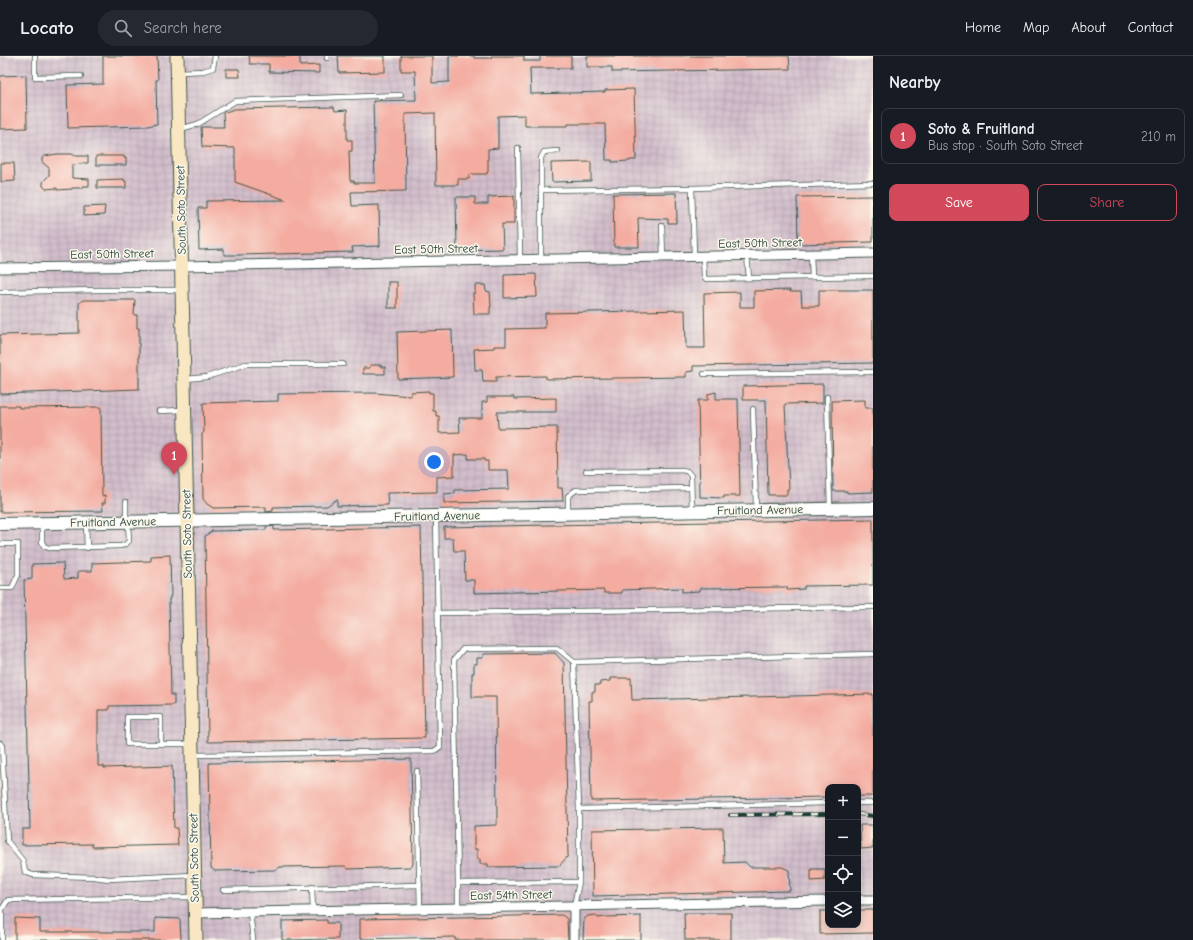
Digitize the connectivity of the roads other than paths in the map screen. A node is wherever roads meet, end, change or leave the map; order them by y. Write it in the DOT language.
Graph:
graph roads {
  1 [pos="35,56"];
  2 [pos="177,56"];
  3 [pos="215,56"];
  4 [pos="178,72"];
  5 [pos="81,76"];
  6 [pos="402,95"];
  7 [pos="179,130"];
  8 [pos="518,148"];
  9 [pos="558,151"];
  10 [pos="873,183"];
  11 [pos="692,188"];
  12 [pos="541,190"];
  13 [pos="662,226"];
  14 [pos="873,252"];
  15 [pos="811,254"];
  16 [pos="748,255"];
  17 [pos="663,256"];
  18 [pos="699,256"];
  19 [pos="520,259"];
  20 [pos="541,259"];
  21 [pos="182,266"];
  22 [pos="0,268"];
  23 [pos="873,276"];
  24 [pos="812,277"];
  25 [pos="749,278"];
  26 [pos="183,290"];
  27 [pos="0,292"];
  28 [pos="343,364"];
  29 [pos="873,372"];
  30 [pos="704,374"];
  31 [pos="184,379"];
  32 [pos="827,397"];
  33 [pos="184,410"];
  34 [pos="753,410"];
  35 [pos="159,411"];
  36 [pos="586,472"];
  37 [pos="692,488"];
  38 [pos="126,502"];
  39 [pos="873,508"];
  40 [pos="830,509"];
  41 [pos="756,510"];
  42 [pos="692,511"];
  43 [pos="568,514"];
  44 [pos="436,516"];
  45 [pos="186,521"];
  46 [pos="127,522"];
  47 [pos="86,523"];
  48 [pos="0,524"];
  49 [pos="42,524"];
  50 [pos="0,544"];
  51 [pos="87,548"];
  52 [pos="0,588"];
  53 [pos="873,607"];
  54 [pos="438,613"];
  55 [pos="873,654"];
  56 [pos="574,662"];
  57 [pos="0,743"];
  58 [pos="161,744"];
  59 [pos="192,750"];
  60 [pos="417,771"];
  61 [pos="861,803"];
  62 [pos="873,803"];
  63 [pos="825,804"];
  64 [pos="579,809"];
  65 [pos="194,874"];
  66 [pos="579,882"];
  67 [pos="458,883"];
  68 [pos="420,885"];
  69 [pos="312,887"];
  70 [pos="222,890"];
  71 [pos="195,897"];
  72 [pos="861,900"];
  73 [pos="873,900"];
  74 [pos="825,901"];
  75 [pos="574,906"];
  76 [pos="420,908"];
  77 [pos="458,908"];
  78 [pos="313,911"];
  79 [pos="250,912"];
  80 [pos="195,913"];
  81 [pos="2,940"];
  82 [pos="196,940"];
  83 [pos="253,940"];
  84 [pos="574,940"];
  1 -- 5 [label="lane"];
  2 -- 4 [label="main road, South Soto Street"];
  3 -- 4 [label="lane"];
  4 -- 7 [label="main road, South Soto Street"];
  6 -- 7 [label="lane"];
  7 -- 21 [label="main road, South Soto Street"];
  8 -- 19 [label="lane"];
  9 -- 12 [label="lane"];
  10 -- 11 [label="lane"];
  11 -- 12 [label="lane"];
  11 -- 18 [label="lane"];
  12 -- 20 [label="lane"];
  13 -- 17 [label="lane"];
  14 -- 15 [label="street, East 50th Street"];
  15 -- 16 [label="street, East 50th Street"];
  15 -- 24 [label="lane"];
  16 -- 18 [label="street, East 50th Street"];
  16 -- 25 [label="lane"];
  17 -- 18 [label="street, East 50th Street"];
  17 -- 20 [label="street, East 50th Street"];
  18 -- 25 [label="lane"];
  19 -- 20 [label="street, East 50th Street"];
  19 -- 21 [label="street, East 50th Street"];
  21 -- 22 [label="street, East 50th Street"];
  21 -- 26 [label="main road, South Soto Street"];
  23 -- 24 [label="lane"];
  24 -- 25 [label="lane"];
  26 -- 27 [label="lane"];
  26 -- 31 [label="main road, South Soto Street"];
  28 -- 31 [label="lane"];
  29 -- 30 [label="lane"];
  31 -- 33 [label="main road, South Soto Street"];
  32 -- 40 [label="lane"];
  33 -- 35 [label="lane"];
  33 -- 45 [label="main road, South Soto Street"];
  34 -- 41 [label="lane"];
  36 -- 37 [label="lane"];
  37 -- 42 [label="lane"];
  37 -- 43 [label="lane"];
  38 -- 46 [label="lane"];
  39 -- 40 [label="street, Fruitland Avenue"];
  40 -- 41 [label="street, Fruitland Avenue"];
  41 -- 42 [label="street, Fruitland Avenue"];
  42 -- 43 [label="street, Fruitland Avenue"];
  43 -- 44 [label="street, Fruitland Avenue"];
  44 -- 45 [label="street, Fruitland Avenue"];
  44 -- 54 [label="lane"];
  45 -- 46 [label="street, Fruitland Avenue"];
  45 -- 59 [label="main road, South Soto Street"];
  46 -- 47 [label="street, Fruitland Avenue"];
  46 -- 51 [label="lane"];
  47 -- 49 [label="street, Fruitland Avenue"];
  47 -- 51 [label="lane"];
  48 -- 49 [label="street, Fruitland Avenue"];
  49 -- 51 [label="lane"];
  50 -- 52 [label="lane"];
  53 -- 54 [label="lane"];
  54 -- 59 [label="lane"];
  55 -- 56 [label="lane"];
  56 -- 64 [label="lane"];
  56 -- 67 [label="lane"];
  57 -- 65 [label="lane"];
  58 -- 58 [label="lane"];
  58 -- 59 [label="lane"];
  59 -- 65 [label="main road, South Soto Street"];
  60 -- 68 [label="lane"];
  61 -- 62 [label="lane"];
  63 -- 64 [label="lane"];
  64 -- 66 [label="lane"];
  65 -- 71 [label="main road, South Soto Street"];
  66 -- 67 [label="lane"];
  66 -- 75 [label="lane"];
  67 -- 77 [label="lane"];
  68 -- 69 [label="lane"];
  68 -- 76 [label="lane"];
  69 -- 70 [label="lane"];
  69 -- 78 [label="lane"];
  71 -- 80 [label="main road, South Soto Street"];
  71 -- 81 [label="lane"];
  72 -- 73 [label="street"];
  74 -- 75 [label="street, East 54th Street"];
  75 -- 77 [label="street, East 54th Street"];
  75 -- 84 [label="street"];
  76 -- 77 [label="street, East 54th Street"];
  76 -- 78 [label="street, East 54th Street"];
  78 -- 79 [label="street, East 54th Street"];
  79 -- 80 [label="street, East 54th Street"];
  79 -- 83 [label="lane"];
  80 -- 82 [label="main road, South Soto Street"];
}
